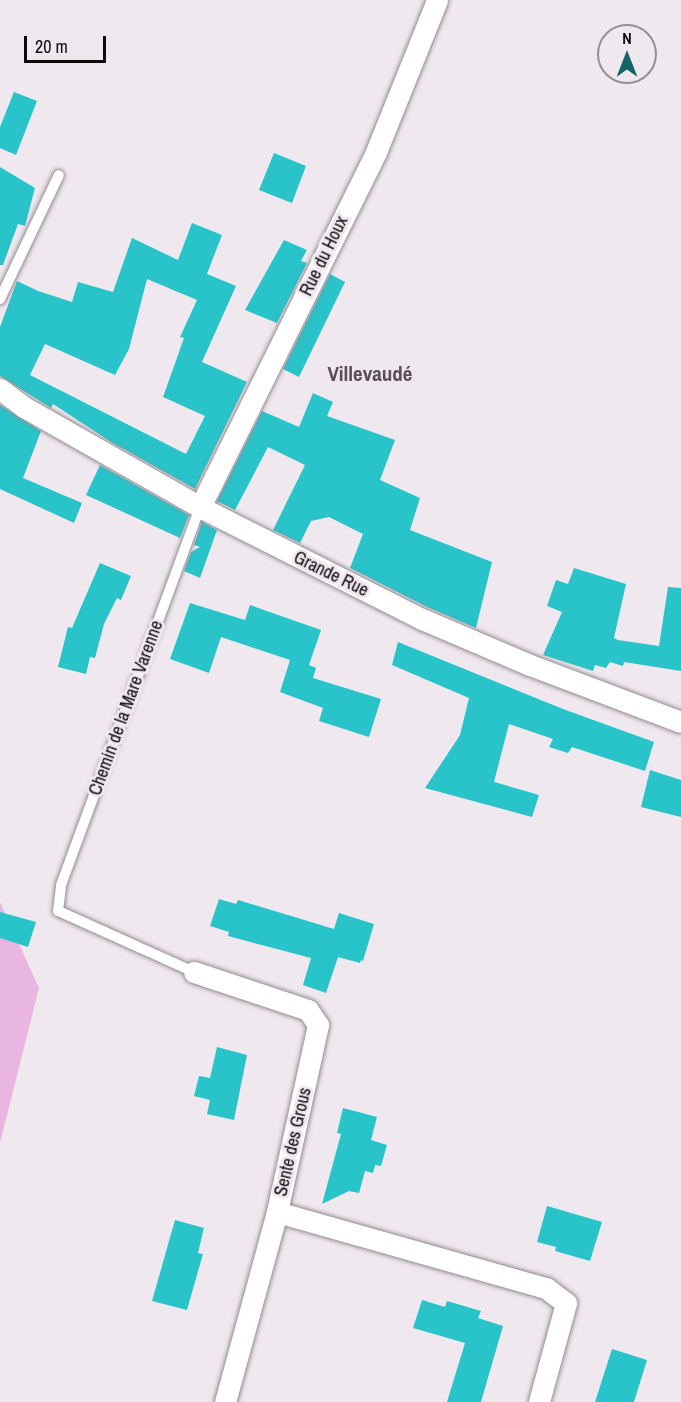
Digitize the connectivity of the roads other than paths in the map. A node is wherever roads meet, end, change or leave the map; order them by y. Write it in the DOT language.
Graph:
graph roads {
  1 [pos="437,0"];
  2 [pos="58,175"];
  3 [pos="0,299"];
  4 [pos="0,389"];
  5 [pos="200,507"];
  6 [pos="681,722"];
  7 [pos="58,911"];
  8 [pos="194,972"];
  9 [pos="277,1212"];
  10 [pos="225,1402"];
  11 [pos="539,1402"];
  1 -- 5 [label="street, Rue du Houx"];
  2 -- 3 [label="lane"];
  4 -- 5 [label="street, Grande Rue"];
  5 -- 6 [label="street, Grande Rue"];
  5 -- 7 [label="lane, Chemin de la Mare Varenne"];
  7 -- 8 [label="lane, Sente des Grous"];
  8 -- 9 [label="street, Sente des Grous"];
  9 -- 10 [label="street"];
  9 -- 11 [label="street, Sente des Grous"];
}
